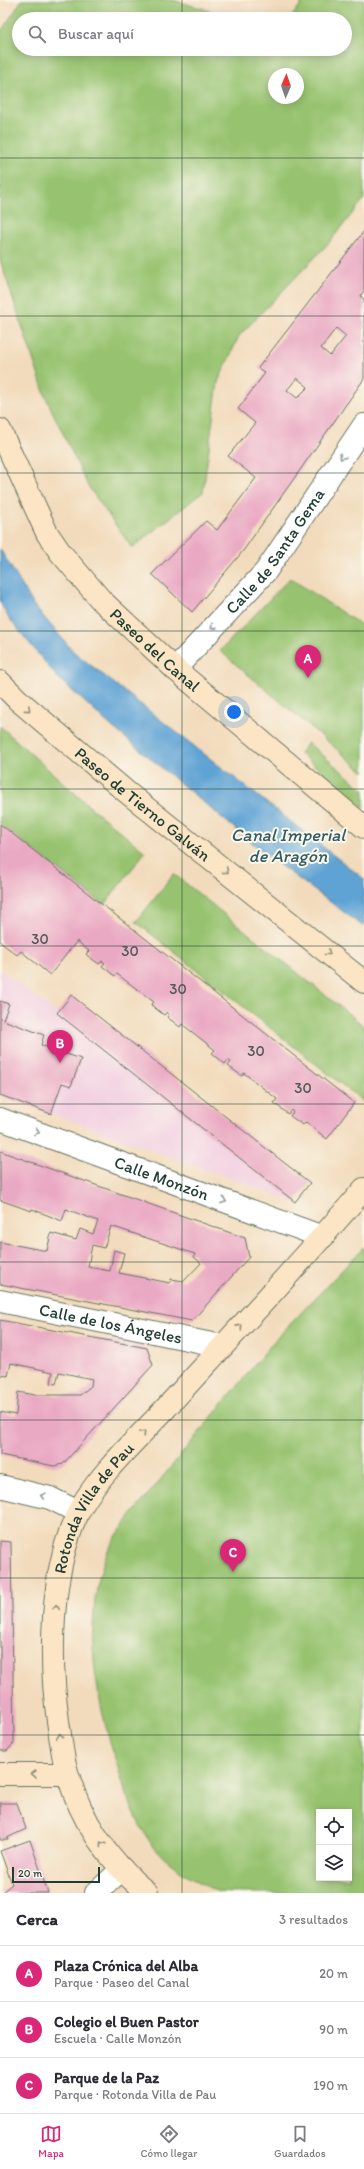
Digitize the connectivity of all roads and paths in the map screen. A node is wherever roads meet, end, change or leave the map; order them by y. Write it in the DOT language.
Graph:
graph roads {
  1 [pos="364,425"];
  2 [pos="0,430"];
  3 [pos="175,669"];
  4 [pos="0,682"];
  5 [pos="364,827"];
  6 [pos="364,982"];
  7 [pos="0,1119"];
  8 [pos="364,1189"];
  9 [pos="323,1237"];
  10 [pos="0,1301"];
  11 [pos="222,1346"];
  12 [pos="0,1486"];
  13 [pos="78,1512"];
  14 [pos="0,1774"];
  15 [pos="67,1774"];
  16 [pos="122,1869"];
  17 [pos="96,1893"];
  18 [pos="147,1893"];
  1 -- 3 [label="street, Calle de Santa Gema, one-way"];
  2 -- 3 [label="street, Paseo del Canal"];
  3 -- 5 [label="street, Paseo del Canal"];
  4 -- 6 [label="street, Paseo de Tierno Galván, one-way"];
  7 -- 9 [label="street, Calle Monzón, one-way"];
  8 -- 9 [label="street, Rotonda Villa de Pau"];
  11 -- 9 [label="street, Rotonda Villa de Pau, one-way"];
  10 -- 11 [label="street, Calle de los Ángeles"];
  13 -- 11 [label="street, Rotonda Villa de Pau, one-way"];
  13 -- 12 [label="street, one-way"];
  15 -- 13 [label="street, Rotonda Villa de Pau, one-way"];
  15 -- 14 [label="street, one-way"];
  16 -- 15 [label="street, Rotonda Villa de Pau, one-way"];
  16 -- 17 [label="street"];
  16 -- 18 [label="street, Rotonda Villa de Pau"];
}
